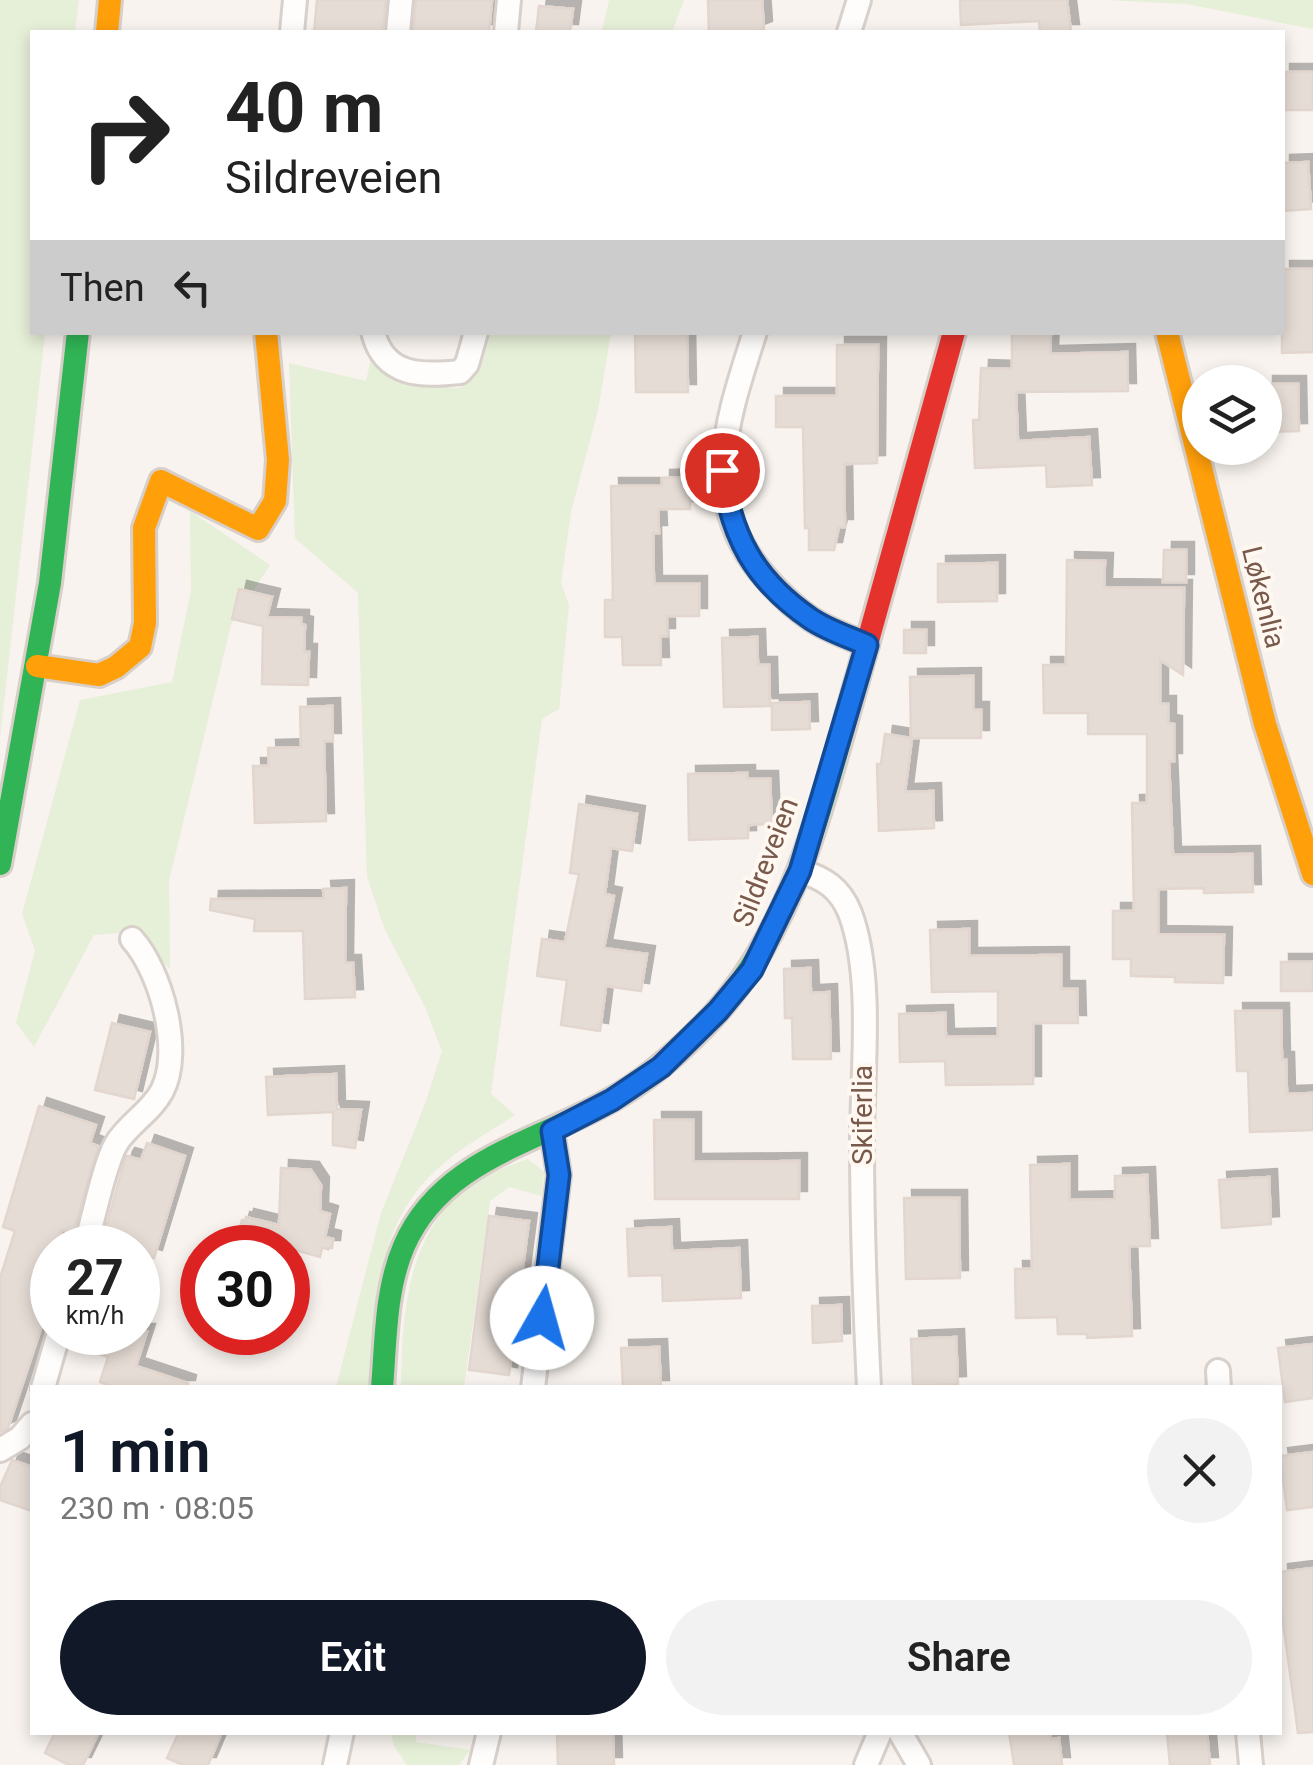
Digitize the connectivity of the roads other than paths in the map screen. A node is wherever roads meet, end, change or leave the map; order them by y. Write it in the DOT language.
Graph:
graph roads {
  1 [pos="110,0"];
  2 [pos="296,0"];
  3 [pos="401,0"];
  4 [pos="509,0"];
  5 [pos="859,0"];
  6 [pos="107,30"];
  7 [pos="292,30"];
  8 [pos="398,30"];
  9 [pos="506,30"];
  10 [pos="850,30"];
  11 [pos="78,335"];
  12 [pos="266,335"];
  13 [pos="374,335"];
  14 [pos="475,335"];
  15 [pos="754,335"];
  16 [pos="953,335"];
  17 [pos="1168,335"];
  18 [pos="867,645"];
  19 [pos="37,666"];
  20 [pos="0,864"];
  21 [pos="800,871"];
  22 [pos="1313,874"];
  23 [pos="132,939"];
  24 [pos="552,1131"];
  25 [pos="92,1225"];
  26 [pos="52,1355"];
  27 [pos="44,1385"];
  28 [pos="382,1385"];
  29 [pos="533,1385"];
  30 [pos="869,1385"];
  31 [pos="30,1426"];
  32 [pos="0,1450"];
  33 [pos="341,1735"];
  34 [pos="488,1735"];
  35 [pos="879,1735"];
  36 [pos="902,1735"];
  37 [pos="1248,1735"];
  38 [pos="335,1765"];
  39 [pos="481,1765"];
  40 [pos="866,1765"];
  41 [pos="919,1765"];
  42 [pos="1251,1765"];
  1 -- 6 [label="street"];
  2 -- 7 [label="street"];
  3 -- 8 [label="street"];
  4 -- 9 [label="street"];
  5 -- 10 [label="street"];
  11 -- 19 [label="street"];
  12 -- 19 [label="street"];
  13 -- 14 [label="street"];
  15 -- 18 [label="street"];
  16 -- 18 [label="street, Sildreveien"];
  17 -- 22 [label="street, Løkenlia"];
  18 -- 21 [label="street, Sildreveien"];
  19 -- 20 [label="street"];
  21 -- 24 [label="street, Sildreveien"];
  21 -- 30 [label="street, Skiferlia"];
  23 -- 25 [label="street"];
  24 -- 28 [label="street, Sildreveien"];
  24 -- 29 [label="street"];
  26 -- 27 [label="street"];
  31 -- 32 [label="street"];
  33 -- 38 [label="street"];
  34 -- 39 [label="street"];
  35 -- 40 [label="street"];
  36 -- 41 [label="street"];
  37 -- 42 [label="street"];
}
